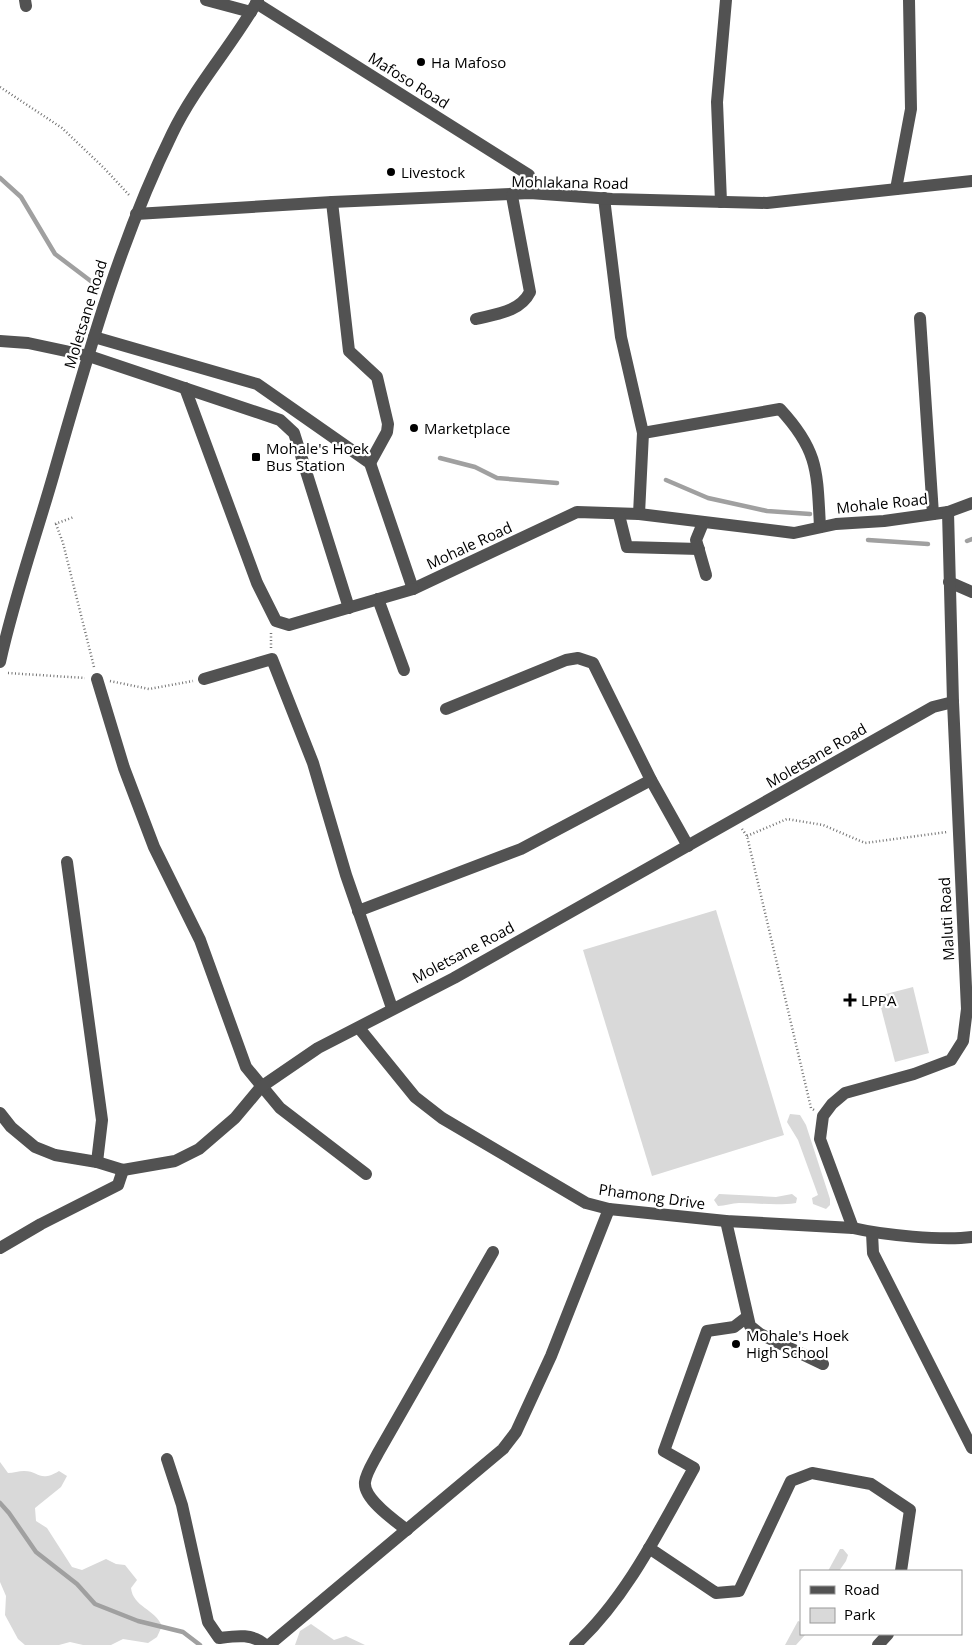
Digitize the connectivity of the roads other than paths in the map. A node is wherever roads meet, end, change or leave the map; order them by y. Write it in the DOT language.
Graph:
graph roads {
  1 [pos="206,0"];
  2 [pos="726,0"];
  3 [pos="909,0"];
  4 [pos="255,5"];
  5 [pos="972,181"];
  6 [pos="896,189"];
  7 [pos="530,194"];
  8 [pos="512,196"];
  9 [pos="604,198"];
  10 [pos="332,202"];
  11 [pos="721,202"];
  12 [pos="136,214"];
  13 [pos="920,318"];
  14 [pos="476,319"];
  15 [pos="94,337"];
  16 [pos="0,341"];
  17 [pos="88,356"];
  18 [pos="185,388"];
  19 [pos="643,433"];
  20 [pos="370,463"];
  21 [pos="972,503"];
  22 [pos="948,512"];
  23 [pos="639,514"];
  24 [pos="933,514"];
  25 [pos="619,515"];
  26 [pos="703,523"];
  27 [pos="820,527"];
  28 [pos="698,549"];
  29 [pos="706,575"];
  30 [pos="949,582"];
  31 [pos="413,589"];
  32 [pos="972,592"];
  33 [pos="378,599"];
  34 [pos="349,608"];
  35 [pos="0,662"];
  36 [pos="404,670"];
  37 [pos="97,679"];
  38 [pos="204,679"];
  39 [pos="953,702"];
  40 [pos="446,709"];
  41 [pos="652,780"];
  42 [pos="688,846"];
  43 [pos="67,862"];
  44 [pos="358,911"];
  45 [pos="392,1008"];
  46 [pos="359,1028"];
  47 [pos="261,1087"];
  48 [pos="0,1113"];
  49 [pos="97,1162"];
  50 [pos="123,1170"];
  51 [pos="366,1174"];
  52 [pos="609,1209"];
  53 [pos="726,1221"];
  54 [pos="853,1228"];
  55 [pos="872,1233"];
  56 [pos="972,1237"];
  57 [pos="0,1248"];
  58 [pos="494,1252"];
  59 [pos="747,1317"];
  60 [pos="823,1364"];
  61 [pos="972,1448"];
  62 [pos="167,1459"];
  63 [pos="407,1530"];
  64 [pos="649,1548"];
  65 [pos="901,1570"];
  66 [pos="887,1635"];
  67 [pos="265,1645"];
  68 [pos="269,1645"];
  69 [pos="575,1645"];
  70 [pos="878,1645"];
  1 -- 4 [label="street"];
  2 -- 11 [label="street"];
  3 -- 6 [label="street"];
  4 -- 7 [label="street, Mafoso Road"];
  4 -- 12 [label="street, Moletsane Road"];
  5 -- 6 [label="street, Mohlakana Road"];
  6 -- 11 [label="street, Mohlakana Road"];
  7 -- 8 [label="street, Mohlakana Road"];
  7 -- 9 [label="street, Mohlakana Road"];
  8 -- 10 [label="street, Mohlakana Road"];
  8 -- 14 [label="street"];
  9 -- 11 [label="street, Mohlakana Road"];
  9 -- 19 [label="street"];
  10 -- 12 [label="street, Mohlakana Road"];
  10 -- 20 [label="street"];
  12 -- 15 [label="street, Moletsane Road"];
  13 -- 24 [label="street"];
  15 -- 17 [label="street, Moletsane Road"];
  15 -- 20 [label="street"];
  16 -- 17 [label="street"];
  17 -- 18 [label="street"];
  17 -- 35 [label="street, Moletsane Road"];
  18 -- 34 [label="street"];
  18 -- 34 [label="street"];
  19 -- 23 [label="street"];
  19 -- 27 [label="street"];
  20 -- 31 [label="street, Mohale Road"];
  21 -- 22 [label="street, Mohale Road"];
  22 -- 24 [label="street, Mohale Road"];
  22 -- 30 [label="street, Maluti Road"];
  23 -- 25 [label="street, Mohale Road"];
  23 -- 26 [label="street, Mohale Road"];
  24 -- 27 [label="street, Mohale Road"];
  25 -- 28 [label="street"];
  25 -- 31 [label="street, Mohale Road"];
  26 -- 27 [label="street, Mohale Road"];
  26 -- 28 [label="street"];
  28 -- 29 [label="street"];
  30 -- 32 [label="street"];
  30 -- 39 [label="street, Maluti Road"];
  31 -- 33 [label="street"];
  33 -- 34 [label="street"];
  33 -- 36 [label="street"];
  37 -- 47 [label="street"];
  38 -- 44 [label="street"];
  39 -- 42 [label="street, Moletsane Road"];
  39 -- 54 [label="street, Maluti Road"];
  40 -- 41 [label="street"];
  41 -- 42 [label="street"];
  41 -- 44 [label="street"];
  42 -- 45 [label="street, Moletsane Road"];
  43 -- 49 [label="street"];
  44 -- 45 [label="street"];
  45 -- 46 [label="street, Moletsane Road"];
  46 -- 47 [label="street, Moletsane Road"];
  46 -- 52 [label="street, Phamong Drive"];
  47 -- 50 [label="street, Moletsane Road"];
  47 -- 51 [label="street"];
  48 -- 49 [label="street, Moletsane Road"];
  49 -- 50 [label="street, Moletsane Road"];
  50 -- 57 [label="street"];
  52 -- 53 [label="street, Phamong Drive"];
  52 -- 63 [label="street"];
  53 -- 54 [label="street, Phamong Drive"];
  53 -- 59 [label="street"];
  54 -- 55 [label="street, Phamong Drive"];
  55 -- 56 [label="street, Phamong Drive"];
  55 -- 61 [label="street"];
  58 -- 63 [label="street"];
  59 -- 60 [label="street"];
  59 -- 64 [label="street"];
  62 -- 67 [label="street"];
  63 -- 68 [label="street"];
  64 -- 65 [label="street"];
  64 -- 69 [label="street"];
  66 -- 70 [label="street"];
}
